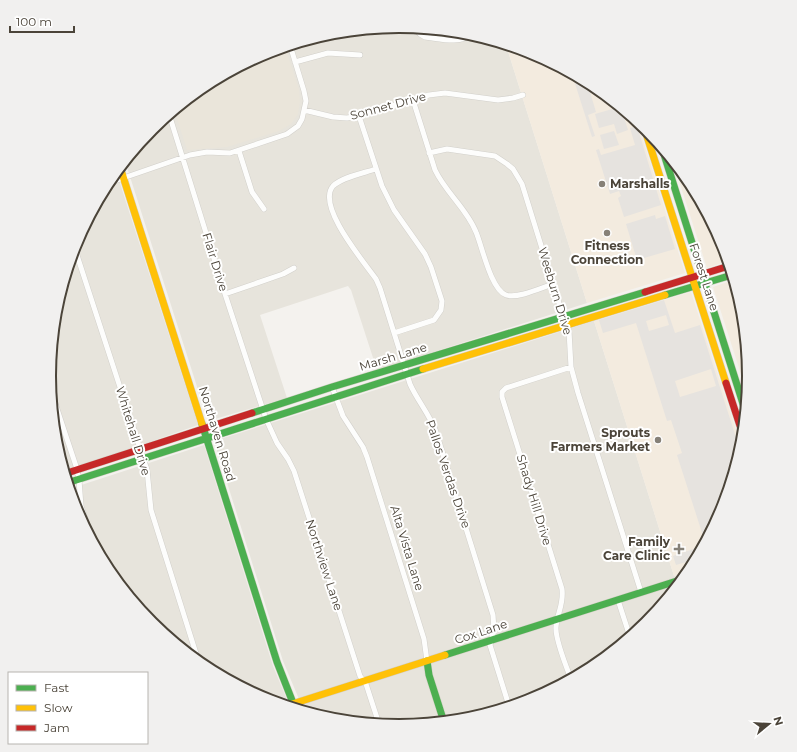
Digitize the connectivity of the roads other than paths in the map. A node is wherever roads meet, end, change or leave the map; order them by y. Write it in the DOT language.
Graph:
graph roads {
  1 [pos="420,34"];
  2 [pos="462,39"];
  3 [pos="291,50"];
  4 [pos="360,55"];
  5 [pos="295,62"];
  6 [pos="523,95"];
  7 [pos="413,100"];
  8 [pos="304,110"];
  9 [pos="359,116"];
  10 [pos="171,119"];
  11 [pos="649,142"];
  12 [pos="239,151"];
  13 [pos="430,153"];
  14 [pos="183,157"];
  15 [pos="666,162"];
  16 [pos="376,169"];
  17 [pos="122,173"];
  18 [pos="124,178"];
  19 [pos="116,181"];
  20 [pos="679,203"];
  21 [pos="669,206"];
  22 [pos="264,209"];
  23 [pos="78,257"];
  24 [pos="294,268"];
  25 [pos="724,268"];
  26 [pos="702,274"];
  27 [pos="692,277"];
  28 [pos="727,277"];
  29 [pos="704,283"];
  30 [pos="553,284"];
  31 [pos="695,286"];
  32 [pos="225,294"];
  33 [pos="630,296"];
  34 [pos="633,304"];
  35 [pos="564,316"];
  36 [pos="567,324"];
  37 [pos="394,333"];
  38 [pos="727,355"];
  39 [pos="718,358"];
  40 [pos="404,365"];
  41 [pos="572,367"];
  42 [pos="407,374"];
  43 [pos="332,387"];
  44 [pos="335,396"];
  45 [pos="741,398"];
  46 [pos="57,407"];
  47 [pos="263,409"];
  48 [pos="266,419"];
  49 [pos="739,422"];
  50 [pos="204,429"];
  51 [pos="207,438"];
  52 [pos="141,450"];
  53 [pos="144,459"];
  54 [pos="77,470"];
  55 [pos="69,472"];
  56 [pos="79,480"];
  57 [pos="73,482"];
  58 [pos="81,504"];
  59 [pos="673,583"];
  60 [pos="641,592"];
  61 [pos="618,600"];
  62 [pos="558,619"];
  63 [pos="628,631"];
  64 [pos="492,640"];
  65 [pos="196,652"];
  66 [pos="427,661"];
  67 [pos="569,673"];
  68 [pos="364,681"];
  69 [pos="290,701"];
  70 [pos="508,701"];
  71 [pos="298,704"];
  72 [pos="442,716"];
  73 [pos="378,718"];
  1 -- 2 [label="street"];
  3 -- 5 [label="street"];
  4 -- 5 [label="street"];
  5 -- 8 [label="street"];
  6 -- 7 [label="street, Sonnet Drive"];
  7 -- 9 [label="street, Sonnet Drive"];
  7 -- 13 [label="street"];
  8 -- 9 [label="street, Sonnet Drive"];
  8 -- 12 [label="street"];
  9 -- 16 [label="street"];
  10 -- 14 [label="street, Flair Drive"];
  11 -- 21 [label="main road, Forest Lane"];
  12 -- 14 [label="street"];
  12 -- 22 [label="street"];
  13 -- 30 [label="street, Weeburn Drive"];
  13 -- 30 [label="street"];
  14 -- 18 [label="street"];
  14 -- 32 [label="street, Flair Drive"];
  15 -- 20 [label="main road, Forest Lane"];
  16 -- 37 [label="street, Pallos Verdas Drive"];
  16 -- 37 [label="street"];
  17 -- 18 [label="main road, Northaven Road"];
  18 -- 19 [label="street"];
  18 -- 50 [label="main road, Northaven Road"];
  20 -- 21 [label="main road"];
  20 -- 26 [label="main road, Forest Lane"];
  21 -- 27 [label="main road, Forest Lane"];
  23 -- 52 [label="street, Whitehall Drive"];
  24 -- 32 [label="street"];
  25 -- 26 [label="main road, Marsh Lane"];
  26 -- 27 [label="main road, Marsh Lane"];
  26 -- 29 [label="main road, Forest Lane"];
  27 -- 31 [label="main road, Forest Lane"];
  27 -- 33 [label="main road, Marsh Lane"];
  28 -- 29 [label="main road, Marsh Lane"];
  29 -- 31 [label="main road, Marsh Lane"];
  29 -- 38 [label="main road, Forest Lane"];
  30 -- 35 [label="street, Weeburn Drive"];
  31 -- 34 [label="main road, Marsh Lane"];
  31 -- 39 [label="main road, Forest Lane"];
  32 -- 47 [label="street, Flair Drive"];
  33 -- 34 [label="main road"];
  33 -- 35 [label="main road, Marsh Lane"];
  34 -- 36 [label="main road, Marsh Lane"];
  35 -- 36 [label="street, Weeburn Drive"];
  35 -- 40 [label="main road, Marsh Lane"];
  36 -- 41 [label="street, Weeburn Drive"];
  36 -- 42 [label="main road, Marsh Lane"];
  37 -- 40 [label="street, Pallos Verdas Drive"];
  38 -- 39 [label="main road"];
  38 -- 45 [label="main road, Forest Lane"];
  39 -- 49 [label="main road, Forest Lane"];
  40 -- 42 [label="street, Pallos Verdas Drive"];
  40 -- 43 [label="main road, Marsh Lane"];
  41 -- 60 [label="street, Weeburn Drive"];
  41 -- 62 [label="street, Shady Hill Drive"];
  42 -- 44 [label="main road, Marsh Lane"];
  42 -- 64 [label="street, Pallos Verdas Drive"];
  43 -- 44 [label="street, Alta Vista Lane"];
  43 -- 47 [label="main road, Marsh Lane"];
  44 -- 48 [label="main road, Marsh Lane"];
  44 -- 66 [label="street, Alta Vista Lane"];
  46 -- 54 [label="street"];
  47 -- 48 [label="street, Northview Lane"];
  47 -- 50 [label="main road, Marsh Lane"];
  48 -- 51 [label="main road, Marsh Lane"];
  48 -- 68 [label="street, Northview Lane"];
  50 -- 51 [label="main road, Northaven Road"];
  50 -- 52 [label="main road, Marsh Lane"];
  51 -- 53 [label="main road, Marsh Lane"];
  51 -- 69 [label="main road, Northaven Road"];
  52 -- 53 [label="street, Whitehall Drive"];
  52 -- 54 [label="main road, Marsh Lane"];
  53 -- 56 [label="main road, Marsh Lane"];
  53 -- 65 [label="street, Whitehall Drive"];
  54 -- 55 [label="main road, Marsh Lane"];
  54 -- 56 [label="street"];
  56 -- 57 [label="main road, Marsh Lane"];
  56 -- 58 [label="street"];
  59 -- 60 [label="main road, Cox Lane"];
  60 -- 61 [label="main road, Cox Lane"];
  61 -- 62 [label="main road, Cox Lane"];
  61 -- 63 [label="street"];
  62 -- 64 [label="main road, Cox Lane"];
  62 -- 67 [label="street, Shady Hill Drive"];
  64 -- 66 [label="main road, Cox Lane"];
  64 -- 70 [label="street, Pallos Verdas Drive"];
  66 -- 68 [label="main road, Cox Lane"];
  66 -- 72 [label="main road, Alta Vista Lane"];
  68 -- 71 [label="main road, Cox Lane"];
  68 -- 73 [label="street, Northview Lane"];
}
